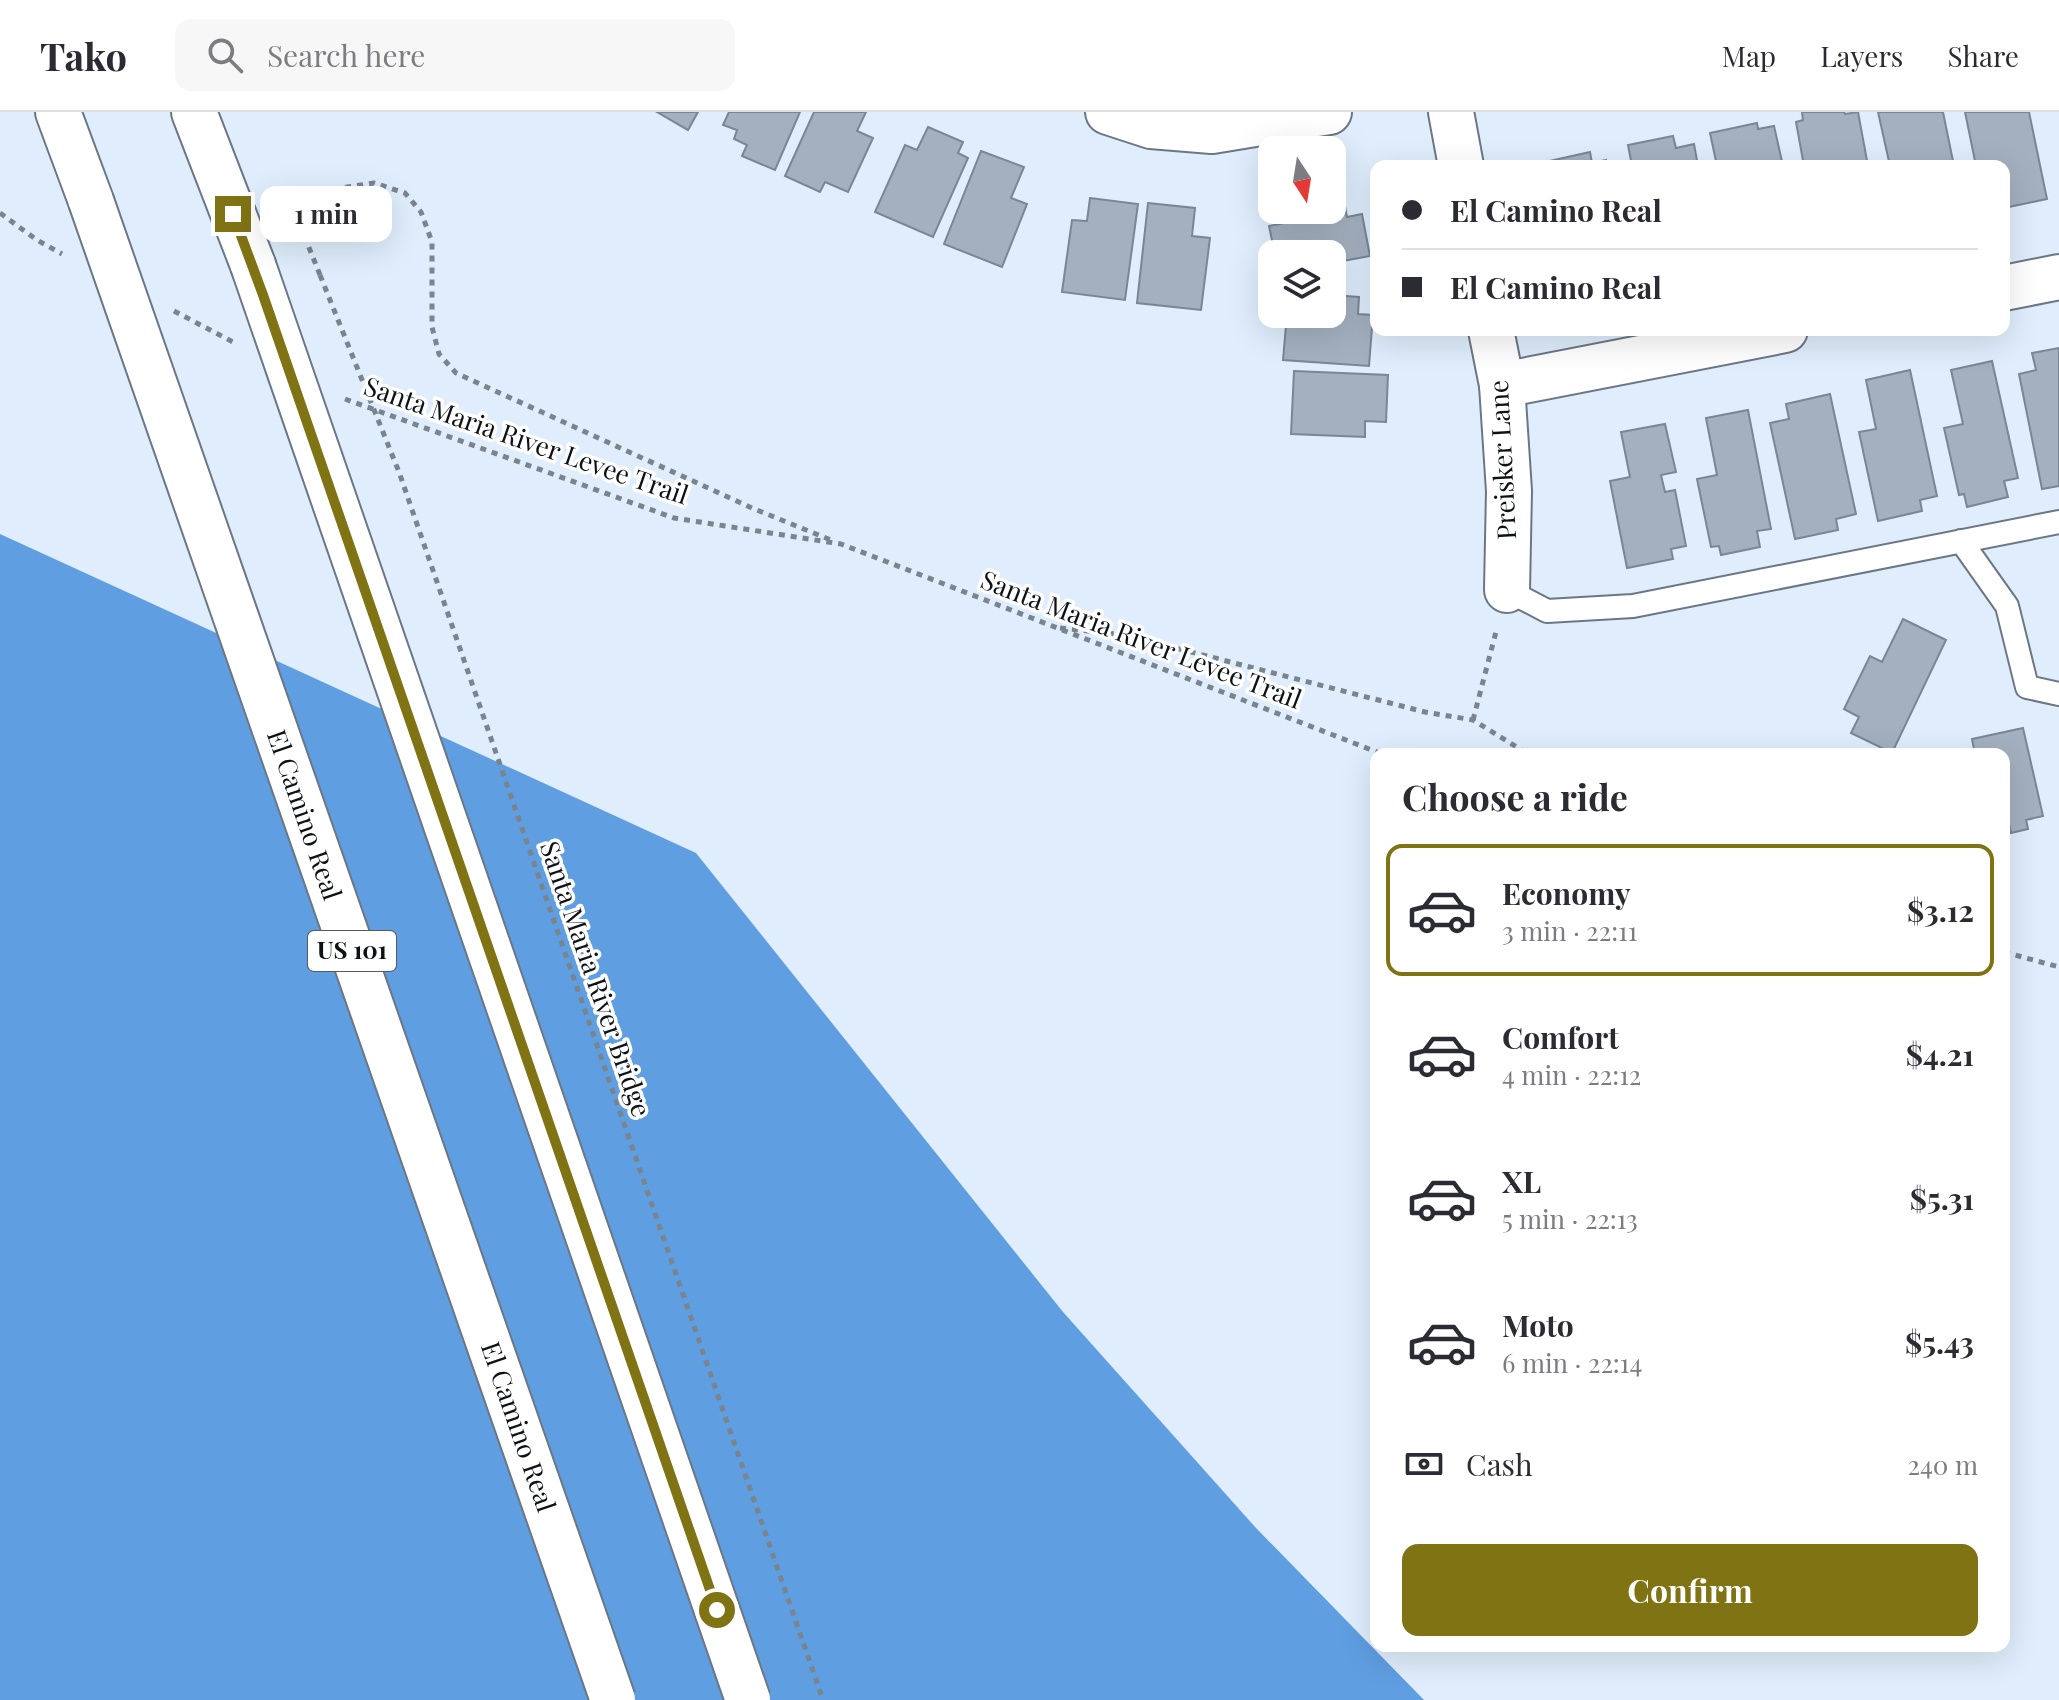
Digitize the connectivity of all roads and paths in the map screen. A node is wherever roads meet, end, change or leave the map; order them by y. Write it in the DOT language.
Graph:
graph roads {
  1 [pos="58,112"];
  2 [pos="194,112"];
  3 [pos="1108,112"];
  4 [pos="1329,112"];
  5 [pos="1451,112"];
  6 [pos="1150,119"];
  7 [pos="1460,160"];
  8 [pos="0,213"];
  9 [pos="64,254"];
  10 [pos="2059,277"];
  11 [pos="2010,287"];
  12 [pos="173,310"];
  13 [pos="1492,336"];
  14 [pos="1754,336"];
  15 [pos="241,346"];
  16 [pos="1502,385"];
  17 [pos="336,395"];
  18 [pos="2059,522"];
  19 [pos="1961,541"];
  20 [pos="841,544"];
  21 [pos="1507,590"];
  22 [pos="1051,627"];
  23 [pos="2059,694"];
  24 [pos="1473,720"];
  25 [pos="1518,748"];
  26 [pos="1370,749"];
  27 [pos="2010,954"];
  28 [pos="2059,967"];
  29 [pos="613,1700"];
  30 [pos="748,1700"];
  31 [pos="823,1700"];
  1 -- 29 [label="main road, El Camino Real / US 101, bridge"];
  2 -- 30 [label="main road, bridge"];
  3 -- 6 [label="main road"];
  4 -- 6 [label="main road"];
  5 -- 7 [label="main road"];
  8 -- 9 [label="path"];
  10 -- 11 [label="main road"];
  12 -- 15 [label="path"];
  13 -- 16 [label="main road, Preisker Lane"];
  14 -- 16 [label="main road"];
  16 -- 21 [label="main road, Preisker Lane"];
  17 -- 20 [label="path, Santa Maria River Levee Trail"];
  18 -- 19 [label="lane"];
  19 -- 21 [label="lane"];
  19 -- 23 [label="lane"];
  20 -- 22 [label="path, Santa Maria River Levee Trail"];
  20 -- 31 [label="path, Santa Maria River Bridge, bridge"];
  21 -- 24 [label="path"];
  22 -- 24 [label="path"];
  22 -- 26 [label="path, Santa Maria River Levee Trail"];
  24 -- 25 [label="path"];
  27 -- 28 [label="path"];
}
